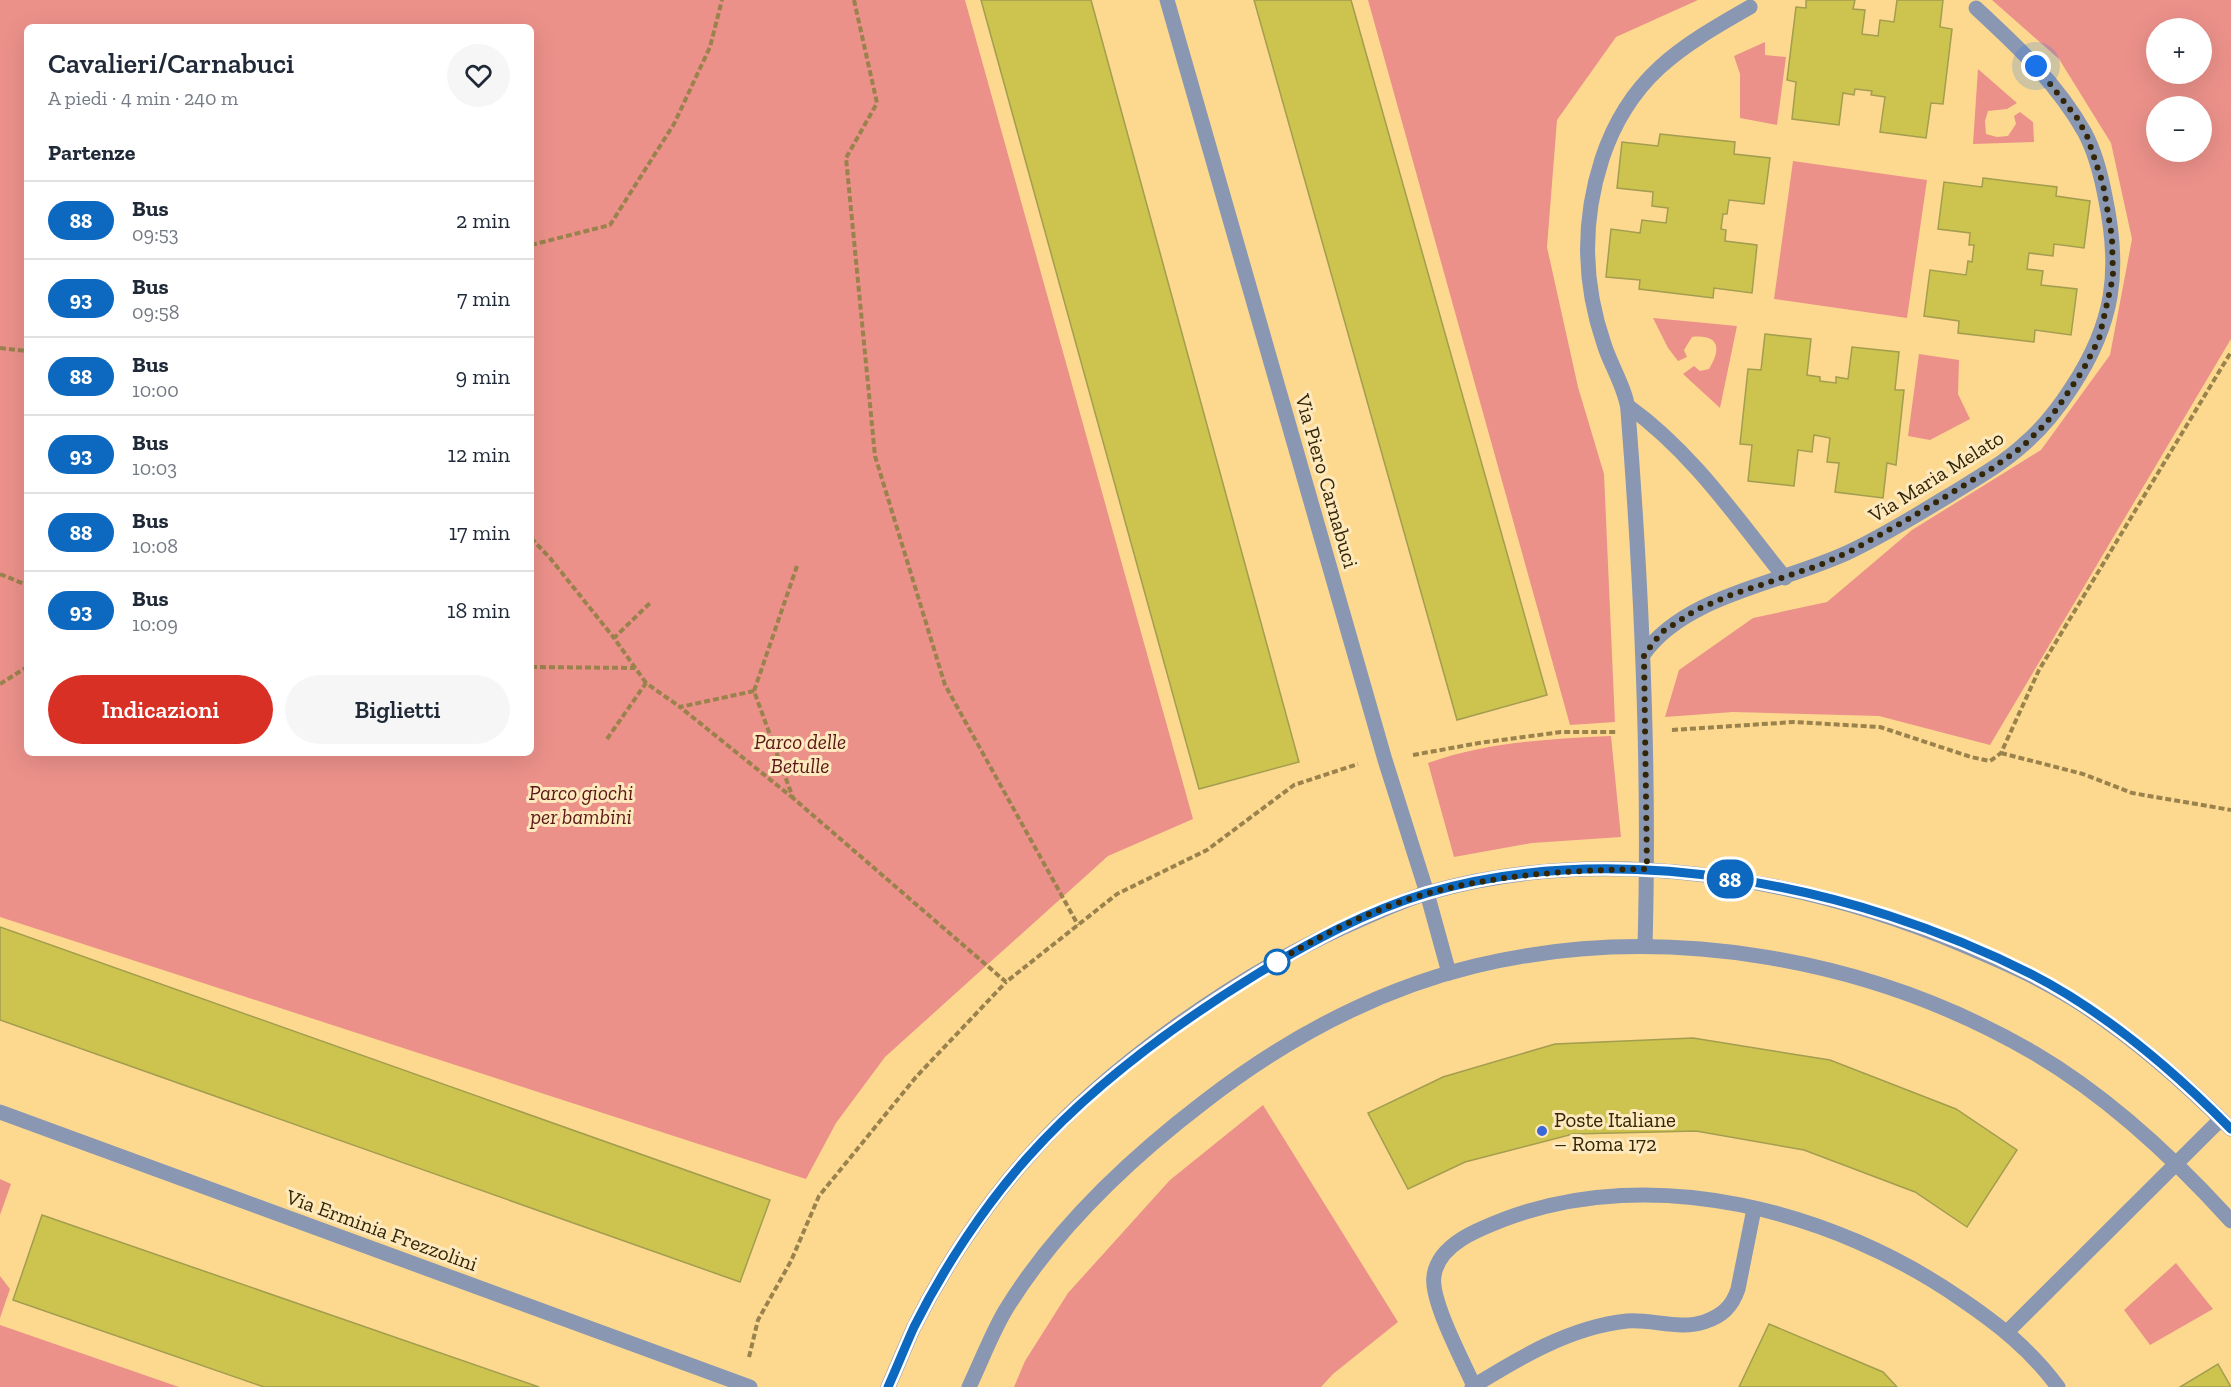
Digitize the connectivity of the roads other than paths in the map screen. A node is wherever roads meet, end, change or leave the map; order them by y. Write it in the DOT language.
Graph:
graph roads {
  1 [pos="1167,0"];
  2 [pos="1750,7"];
  3 [pos="1976,8"];
  4 [pos="1628,406"];
  5 [pos="1785,578"];
  6 [pos="1644,655"];
  7 [pos="1647,869"];
  8 [pos="1427,893"];
  9 [pos="1645,946"];
  10 [pos="1449,973"];
  11 [pos="0,1112"];
  12 [pos="2226,1124"];
  13 [pos="2175,1163"];
  14 [pos="1754,1209"];
  15 [pos="2231,1221"];
  16 [pos="2007,1332"];
  17 [pos="746,1385"];
  18 [pos="1473,1386"];
  19 [pos="888,1387"];
  20 [pos="969,1387"];
  21 [pos="2058,1387"];
  1 -- 8 [label="street, Via Piero Carnabuci"];
  2 -- 4 [label="street"];
  3 -- 5 [label="street, Via Maria Melato"];
  4 -- 5 [label="street"];
  4 -- 6 [label="street"];
  5 -- 6 [label="street, Via Maria Melato"];
  6 -- 7 [label="street"];
  7 -- 8 [label="street"];
  7 -- 9 [label="street"];
  7 -- 12 [label="street"];
  8 -- 10 [label="street, Via Piero Carnabuci"];
  8 -- 19 [label="street"];
  9 -- 10 [label="street"];
  9 -- 13 [label="street"];
  10 -- 20 [label="street"];
  11 -- 17 [label="street, Via Erminia Frezzolini"];
  12 -- 13 [label="street"];
  13 -- 15 [label="street"];
  13 -- 16 [label="street"];
  14 -- 16 [label="street"];
  14 -- 18 [label="street"];
  14 -- 18 [label="street"];
  16 -- 21 [label="street"];
}
